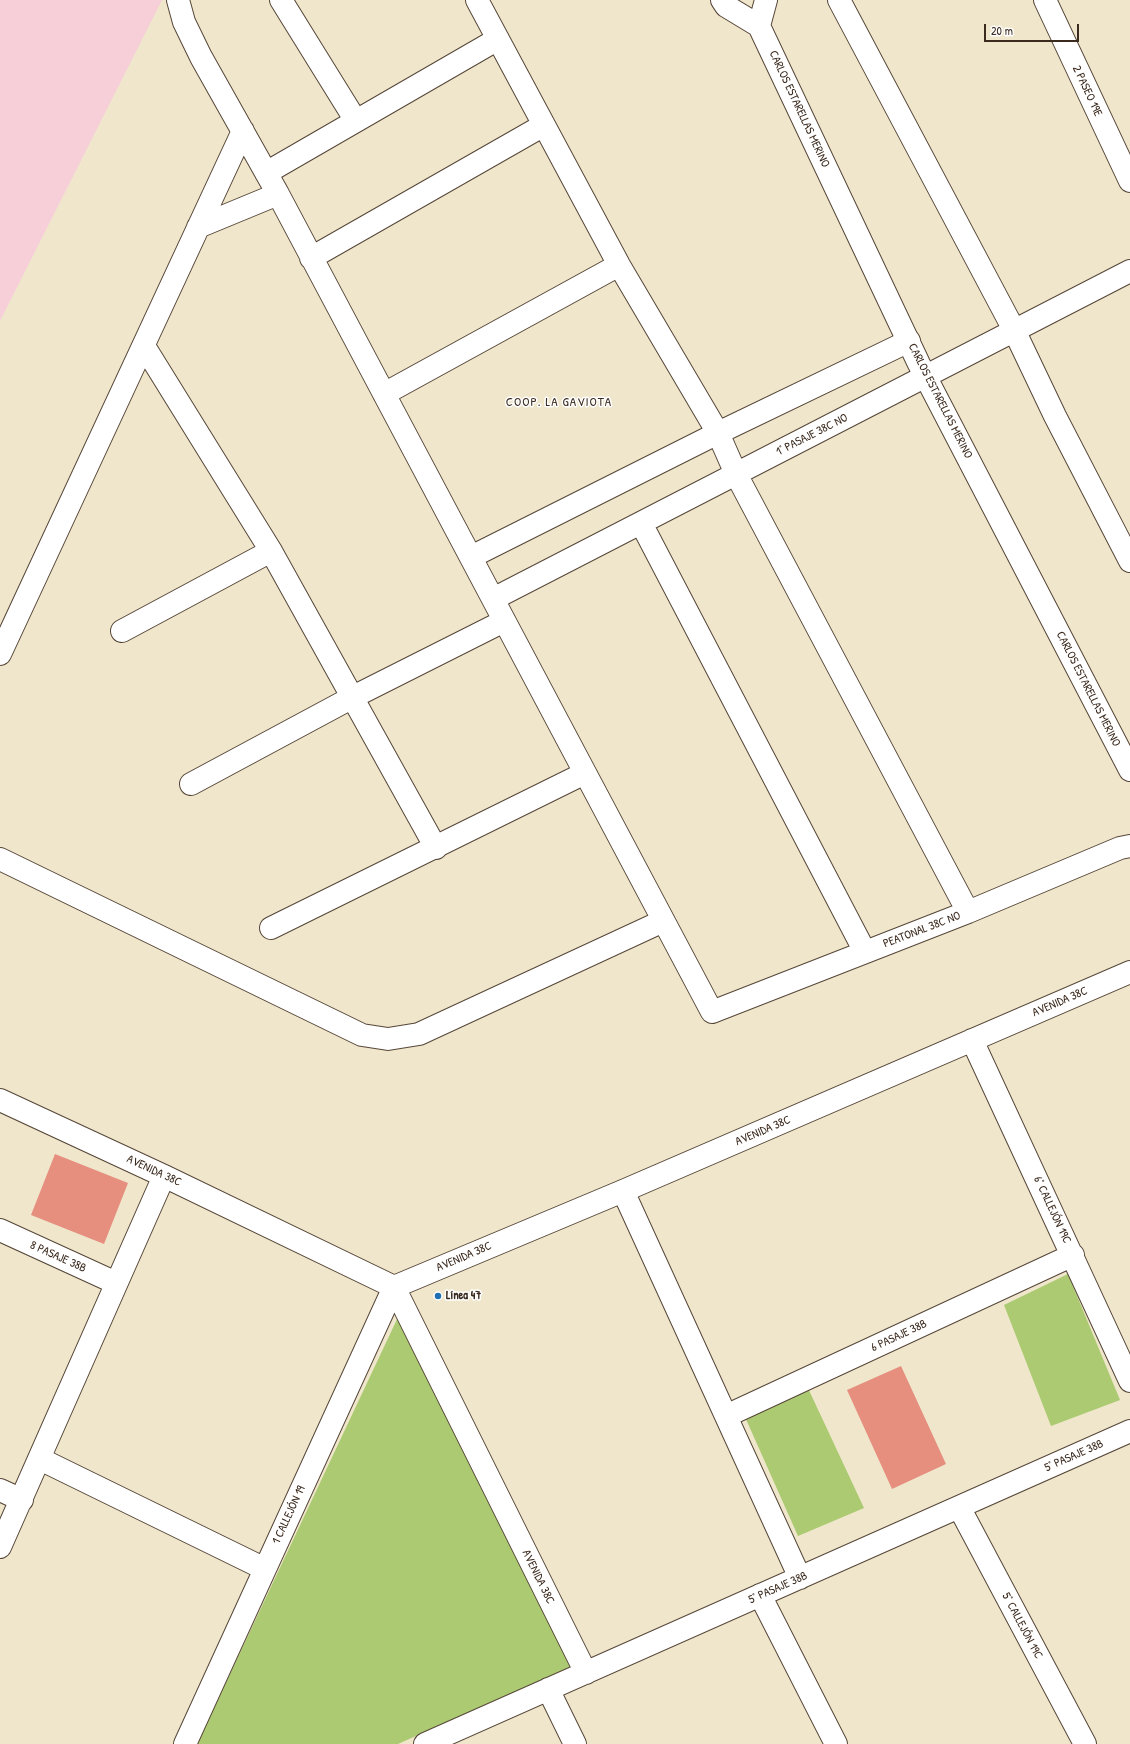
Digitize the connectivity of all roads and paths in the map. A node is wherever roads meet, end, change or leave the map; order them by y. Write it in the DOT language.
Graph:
graph roads {
  1 [pos="178,0"];
  2 [pos="281,0"];
  3 [pos="477,0"];
  4 [pos="766,0"];
  5 [pos="839,0"];
  6 [pos="1044,0"];
  7 [pos="729,2"];
  8 [pos="759,26"];
  9 [pos="498,39"];
  10 [pos="356,121"];
  11 [pos="544,124"];
  12 [pos="243,131"];
  13 [pos="266,173"];
  14 [pos="1130,181"];
  15 [pos="278,194"];
  16 [pos="198,227"];
  17 [pos="311,258"];
  18 [pos="619,265"];
  19 [pos="1130,271"];
  20 [pos="1014,330"];
  21 [pos="909,341"];
  22 [pos="144,346"];
  23 [pos="926,377"];
  24 [pos="384,394"];
  25 [pos="718,433"];
  26 [pos="736,474"];
  27 [pos="641,523"];
  28 [pos="271,551"];
  29 [pos="471,557"];
  30 [pos="1130,561"];
  31 [pos="493,599"];
  32 [pos="504,621"];
  33 [pos="122,631"];
  34 [pos="0,654"];
  35 [pos="353,697"];
  36 [pos="1130,770"];
  37 [pos="585,774"];
  38 [pos="191,784"];
  39 [pos="1130,846"];
  40 [pos="436,848"];
  41 [pos="0,859"];
  42 [pos="968,912"];
  43 [pos="663,920"];
  44 [pos="271,928"];
  45 [pos="865,952"];
  46 [pos="1130,972"];
  47 [pos="972,1040"];
  48 [pos="0,1100"];
  49 [pos="164,1176"];
  50 [pos="623,1191"];
  51 [pos="0,1230"];
  52 [pos="1073,1255"];
  53 [pos="116,1283"];
  54 [pos="394,1287"];
  55 [pos="1130,1381"];
  56 [pos="726,1416"];
  57 [pos="1130,1431"];
  58 [pos="40,1460"];
  59 [pos="0,1490"];
  60 [pos="22,1500"];
  61 [pos="959,1507"];
  62 [pos="0,1547"];
  63 [pos="265,1568"];
  64 [pos="800,1578"];
  65 [pos="760,1595"];
  66 [pos="586,1673"];
  67 [pos="548,1690"];
  68 [pos="185,1744"];
  69 [pos="425,1744"];
  70 [pos="575,1744"];
  71 [pos="836,1744"];
  72 [pos="1085,1744"];
  1 -- 12 [label="street"];
  2 -- 10 [label="street"];
  3 -- 9 [label="street"];
  4 -- 8 [label="street"];
  5 -- 20 [label="street"];
  6 -- 14 [label="street, 2 PASEO 19E"];
  7 -- 8 [label="street"];
  8 -- 21 [label="street, CARLOS ESTARELLAS MERINO"];
  9 -- 10 [label="street"];
  9 -- 11 [label="street"];
  10 -- 13 [label="street"];
  11 -- 17 [label="street"];
  11 -- 18 [label="street"];
  12 -- 13 [label="street"];
  12 -- 16 [label="street"];
  13 -- 15 [label="street"];
  15 -- 16 [label="street"];
  15 -- 17 [label="street"];
  16 -- 22 [label="street"];
  17 -- 24 [label="street"];
  18 -- 24 [label="street"];
  18 -- 25 [label="street"];
  19 -- 20 [label="street, 1° PASAJE 38C NO"];
  20 -- 23 [label="street, 1° PASAJE 38C NO"];
  20 -- 30 [label="street"];
  21 -- 23 [label="street, CARLOS ESTARELLAS MERINO"];
  21 -- 25 [label="street"];
  22 -- 28 [label="street"];
  22 -- 34 [label="street"];
  23 -- 26 [label="street, 1° PASAJE 38C NO"];
  23 -- 36 [label="street, CARLOS ESTARELLAS MERINO"];
  24 -- 29 [label="street"];
  25 -- 26 [label="street"];
  25 -- 29 [label="street"];
  26 -- 27 [label="street, 1° PASAJE 38C NO"];
  26 -- 42 [label="street"];
  27 -- 31 [label="street, 1° PASAJE 38C NO"];
  27 -- 45 [label="street"];
  28 -- 33 [label="street"];
  28 -- 35 [label="street"];
  29 -- 31 [label="street"];
  31 -- 32 [label="street"];
  32 -- 35 [label="street"];
  32 -- 37 [label="street"];
  35 -- 38 [label="street"];
  35 -- 40 [label="street"];
  37 -- 40 [label="street"];
  37 -- 43 [label="street"];
  39 -- 42 [label="street, PEATONAL 38C NO"];
  40 -- 44 [label="street"];
  41 -- 43 [label="street"];
  42 -- 45 [label="street, PEATONAL 38C NO"];
  43 -- 45 [label="street, PEATONAL 38C NO"];
  46 -- 47 [label="street, AVENIDA 38C"];
  47 -- 50 [label="street, AVENIDA 38C"];
  47 -- 52 [label="street, 6° CALLEJÓN 19C"];
  48 -- 49 [label="street, AVENIDA 38C"];
  49 -- 53 [label="street"];
  49 -- 54 [label="street, AVENIDA 38C"];
  50 -- 54 [label="street, AVENIDA 38C"];
  50 -- 56 [label="street"];
  51 -- 53 [label="street, 8 PASAJE 38B"];
  52 -- 55 [label="street, 6° CALLEJÓN 19C"];
  52 -- 56 [label="street, 6 PASAJE 38B"];
  53 -- 58 [label="street"];
  54 -- 63 [label="street, 1 CALLEJÓN 19"];
  54 -- 66 [label="street, AVENIDA 38C"];
  56 -- 64 [label="street"];
  57 -- 61 [label="street, 5° PASAJE 38B"];
  58 -- 60 [label="street"];
  58 -- 63 [label="street"];
  59 -- 60 [label="street"];
  60 -- 62 [label="street"];
  61 -- 64 [label="street, 5° PASAJE 38B"];
  61 -- 72 [label="street, 5° CALLEJÓN 19C"];
  63 -- 68 [label="street, 1 CALLEJÓN 19"];
  64 -- 65 [label="street, 5° PASAJE 38B"];
  65 -- 66 [label="street, 5° PASAJE 38B"];
  65 -- 71 [label="street"];
  66 -- 67 [label="street, 5° PASAJE 38B"];
  67 -- 69 [label="street, 5° PASAJE 38B"];
  67 -- 70 [label="street"];
}
